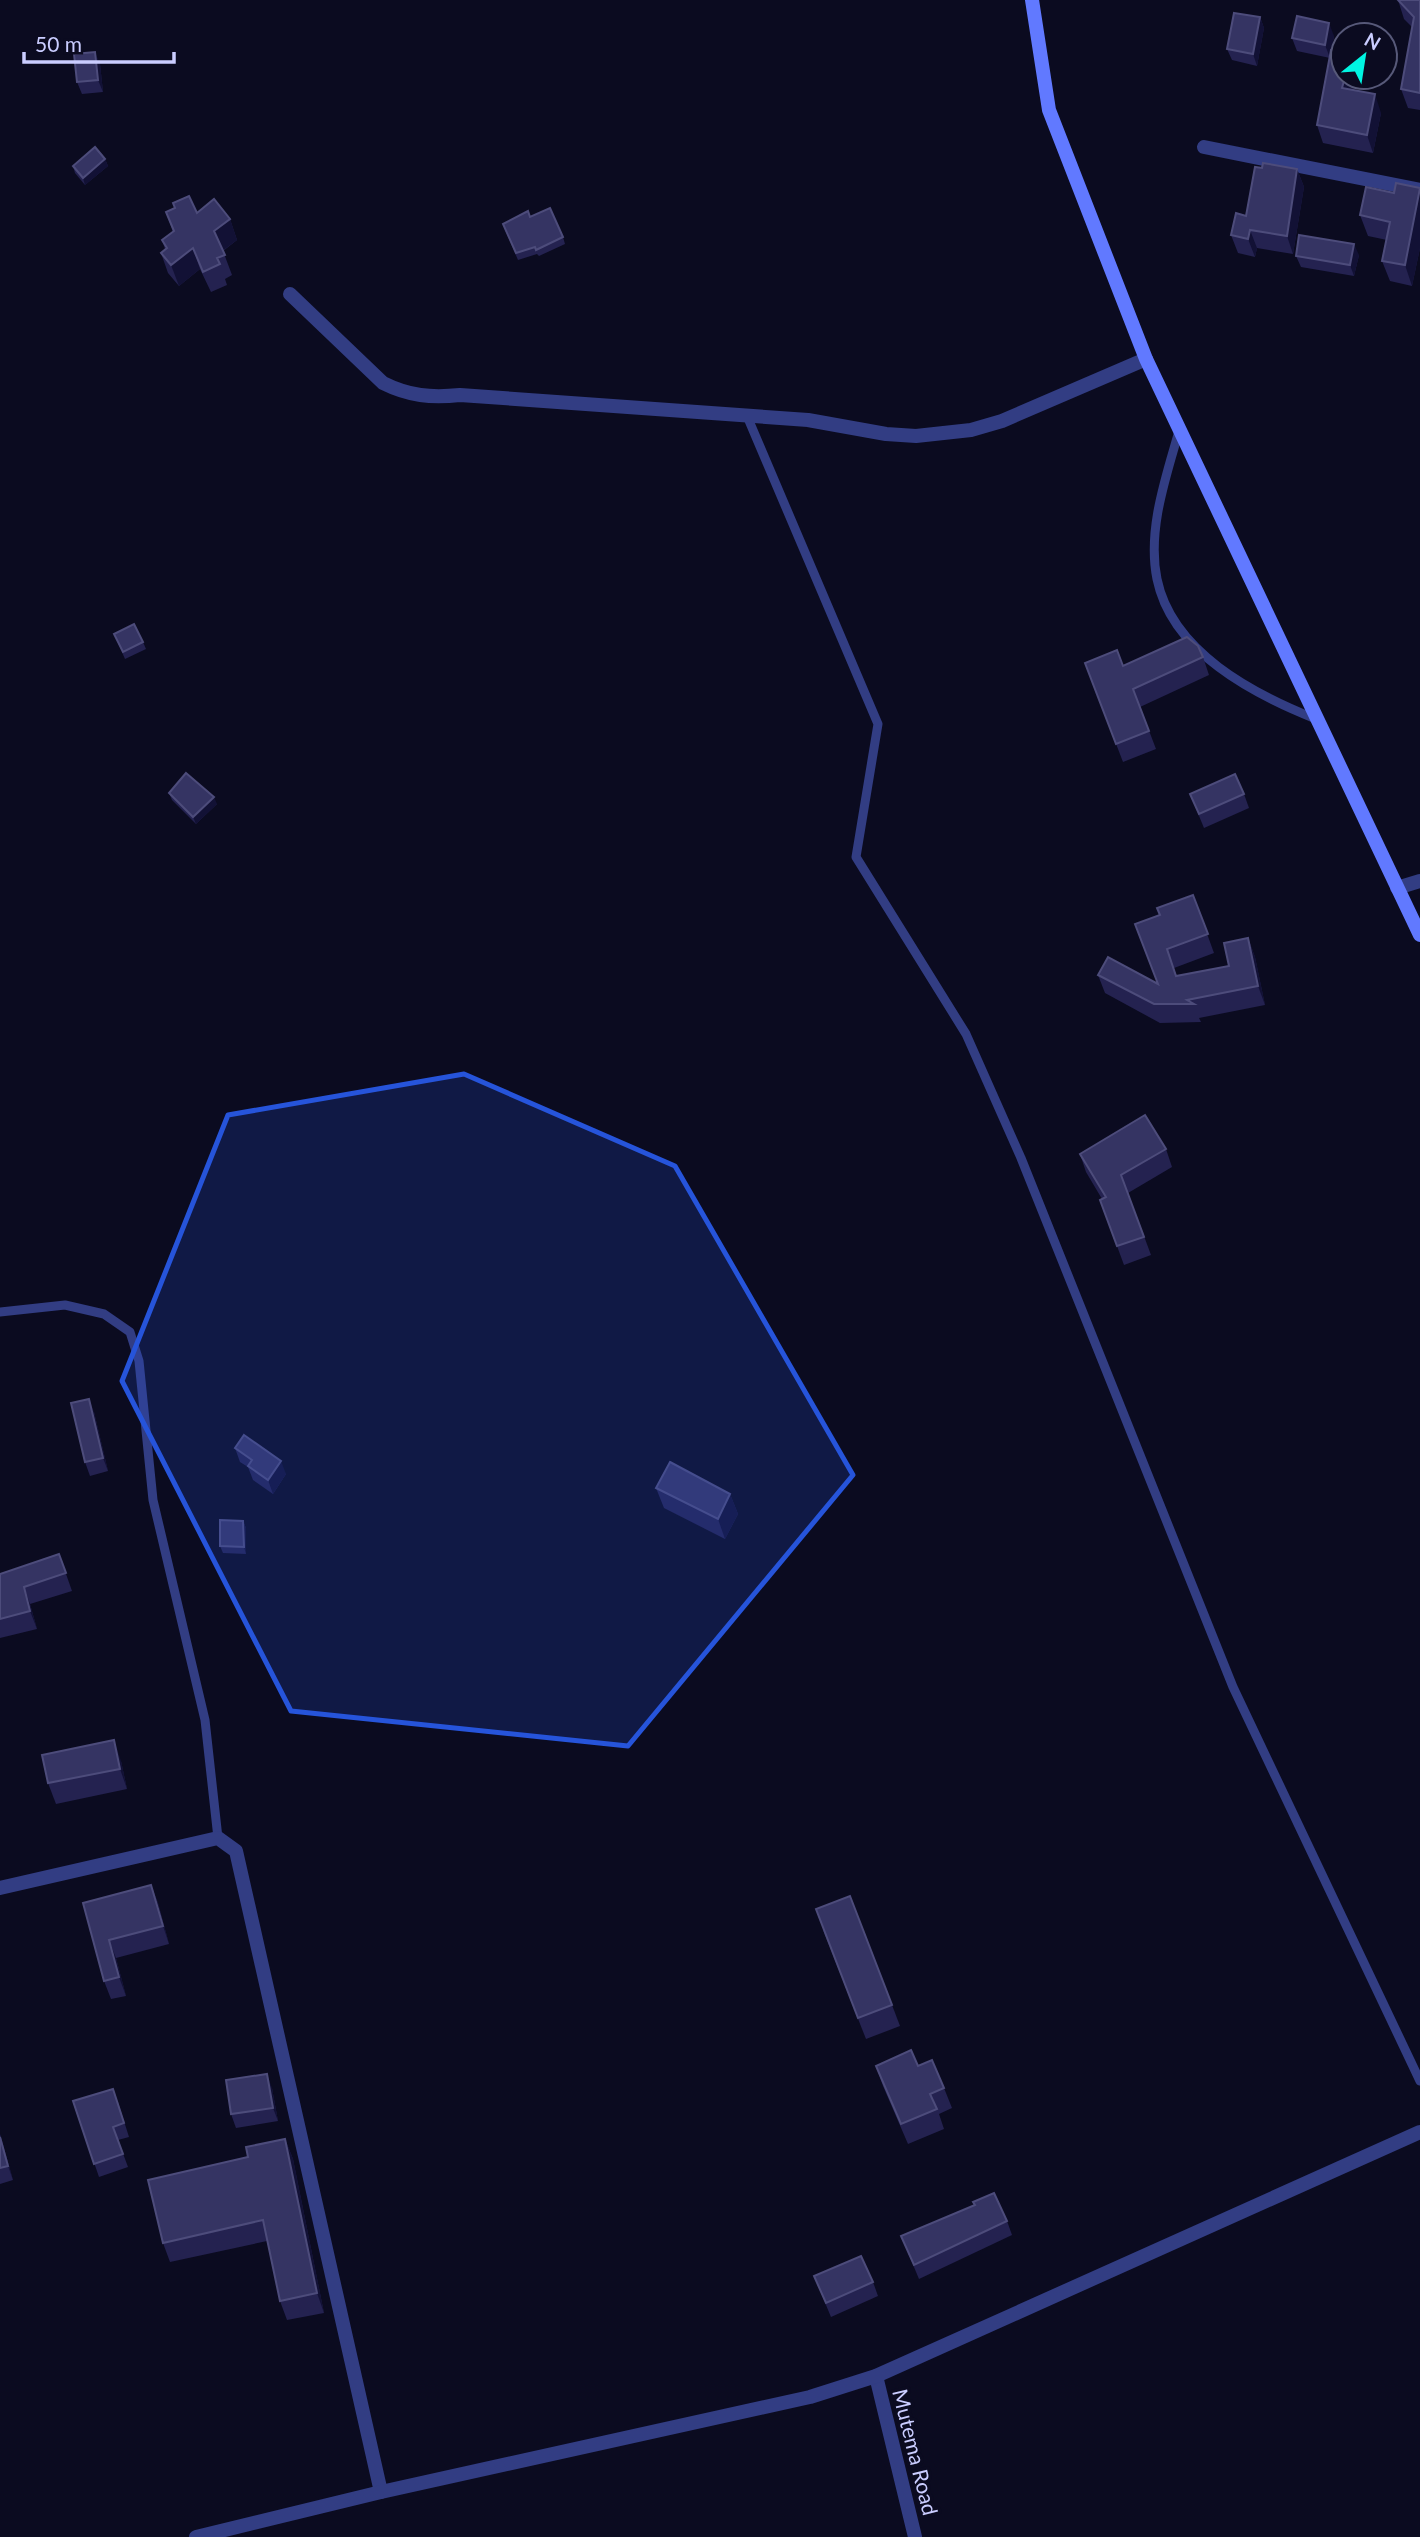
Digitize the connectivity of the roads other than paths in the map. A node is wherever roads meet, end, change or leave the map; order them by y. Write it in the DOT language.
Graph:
graph roads {
  1 [pos="1032,0"];
  2 [pos="1204,147"];
  3 [pos="1420,190"];
  4 [pos="290,294"];
  5 [pos="1146,359"];
  6 [pos="747,416"];
  7 [pos="1180,431"];
  8 [pos="1316,719"];
  9 [pos="1420,881"];
  10 [pos="1397,888"];
  11 [pos="1420,935"];
  12 [pos="0,1312"];
  13 [pos="218,1838"];
  14 [pos="0,1888"];
  15 [pos="1420,2081"];
  16 [pos="1420,2132"];
  17 [pos="876,2376"];
  18 [pos="381,2492"];
  19 [pos="196,2537"];
  20 [pos="915,2537"];
  1 -- 5 [label="main road"];
  2 -- 3 [label="street"];
  4 -- 6 [label="street"];
  5 -- 6 [label="street"];
  5 -- 7 [label="main road"];
  6 -- 15 [label="lane"];
  7 -- 8 [label="main road"];
  7 -- 8 [label="lane"];
  8 -- 10 [label="main road"];
  9 -- 10 [label="street"];
  10 -- 11 [label="main road"];
  12 -- 13 [label="lane"];
  13 -- 14 [label="street"];
  13 -- 18 [label="street"];
  16 -- 17 [label="street"];
  17 -- 18 [label="street"];
  17 -- 20 [label="street, Mutema Road"];
  18 -- 19 [label="street"];
}
